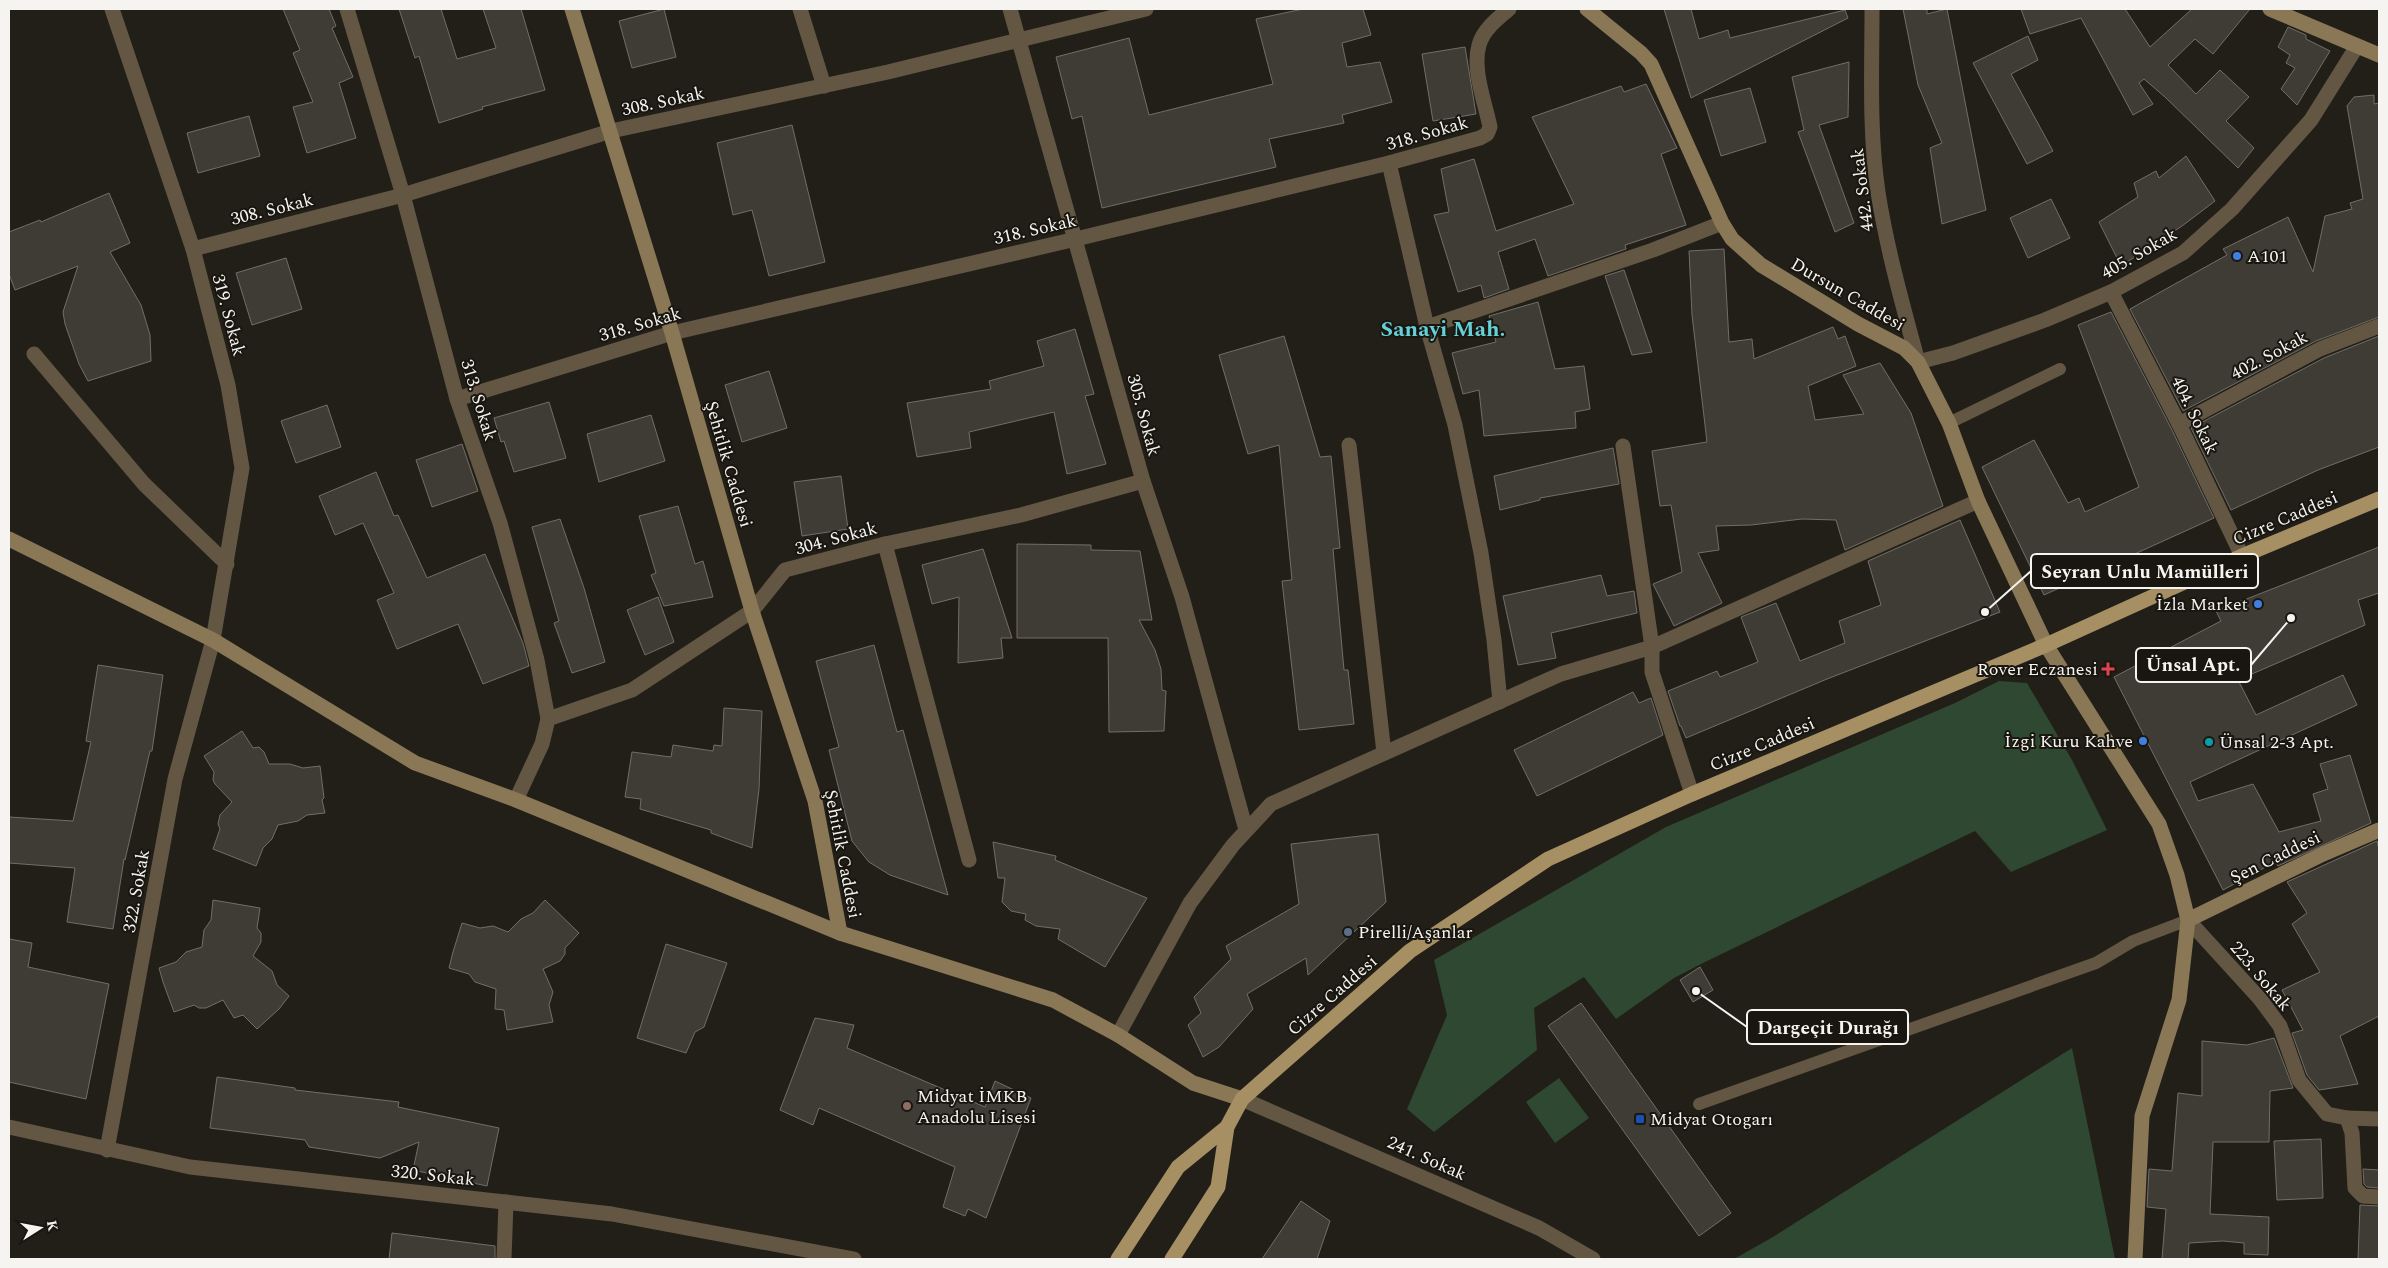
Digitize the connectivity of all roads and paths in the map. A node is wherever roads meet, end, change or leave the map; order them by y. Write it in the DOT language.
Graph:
graph roads {
  1 [pos="112,9"];
  2 [pos="347,9"];
  3 [pos="572,9"];
  4 [pos="800,9"];
  5 [pos="1010,9"];
  6 [pos="1146,9"];
  7 [pos="1509,9"];
  8 [pos="1587,9"];
  9 [pos="1874,9"];
  10 [pos="2270,9"];
  11 [pos="1018,41"];
  12 [pos="2358,46"];
  13 [pos="2379,55"];
  14 [pos="824,86"];
  15 [pos="610,132"];
  16 [pos="1389,163"];
  17 [pos="403,195"];
  18 [pos="1722,223"];
  19 [pos="1076,239"];
  20 [pos="193,249"];
  21 [pos="2111,292"];
  22 [pos="2379,326"];
  23 [pos="1427,327"];
  24 [pos="672,333"];
  25 [pos="34,354"];
  26 [pos="1918,362"];
  27 [pos="2060,369"];
  28 [pos="457,398"];
  29 [pos="1949,423"];
  30 [pos="2179,424"];
  31 [pos="1349,445"];
  32 [pos="1623,446"];
  33 [pos="1143,481"];
  34 [pos="2379,499"];
  35 [pos="1978,501"];
  36 [pos="9,539"];
  37 [pos="885,544"];
  38 [pos="2242,556"];
  39 [pos="227,564"];
  40 [pos="752,611"];
  41 [pos="213,640"];
  42 [pos="2046,645"];
  43 [pos="1652,647"];
  44 [pos="1500,702"];
  45 [pos="548,719"];
  46 [pos="1384,753"];
  47 [pos="1692,794"];
  48 [pos="516,800"];
  49 [pos="1246,830"];
  50 [pos="2379,830"];
  51 [pos="969,860"];
  52 [pos="2188,920"];
  53 [pos="840,933"];
  54 [pos="1118,1035"];
  55 [pos="1242,1099"];
  56 [pos="1699,1104"];
  57 [pos="2347,1118"];
  58 [pos="2379,1119"];
  59 [pos="9,1127"];
  60 [pos="1227,1127"];
  61 [pos="108,1150"];
  62 [pos="2379,1197"];
  63 [pos="506,1202"];
  64 [pos="504,1259"];
  65 [pos="854,1259"];
  66 [pos="1118,1259"];
  67 [pos="1172,1259"];
  68 [pos="1593,1259"];
  69 [pos="2135,1259"];
  1 -- 20 [label="street, 319. Sokak"];
  2 -- 17 [label="street, 313. Sokak"];
  3 -- 15 [label="street, Şehitlik Caddesi"];
  4 -- 14 [label="street"];
  5 -- 11 [label="street, 305. Sokak"];
  6 -- 11 [label="street, 308. Sokak"];
  7 -- 16 [label="street, 318. Sokak"];
  8 -- 18 [label="street, Dursun Caddesi"];
  9 -- 26 [label="street, 442. Sokak"];
  10 -- 12 [label="street"];
  11 -- 14 [label="street, 308. Sokak"];
  11 -- 19 [label="street, 305. Sokak"];
  12 -- 13 [label="street"];
  12 -- 21 [label="street, 405. Sokak"];
  14 -- 15 [label="street, 308. Sokak"];
  15 -- 17 [label="street, 308. Sokak"];
  15 -- 24 [label="street, Şehitlik Caddesi"];
  16 -- 19 [label="street, 318. Sokak"];
  16 -- 23 [label="street"];
  17 -- 20 [label="street, 308. Sokak"];
  17 -- 28 [label="street, 313. Sokak"];
  18 -- 23 [label="street"];
  18 -- 26 [label="street, Dursun Caddesi"];
  19 -- 24 [label="street, 318. Sokak"];
  19 -- 33 [label="street, 305. Sokak"];
  20 -- 39 [label="street, 319. Sokak"];
  21 -- 26 [label="street, 405. Sokak"];
  21 -- 30 [label="street, 404. Sokak"];
  22 -- 30 [label="street, 402. Sokak"];
  23 -- 44 [label="street"];
  24 -- 28 [label="street, 318. Sokak"];
  24 -- 40 [label="street, Şehitlik Caddesi"];
  25 -- 39 [label="street"];
  26 -- 29 [label="street, Dursun Caddesi"];
  27 -- 29 [label="lane"];
  28 -- 45 [label="street, 313. Sokak"];
  29 -- 35 [label="street, Dursun Caddesi"];
  30 -- 38 [label="street, 404. Sokak"];
  31 -- 46 [label="street"];
  32 -- 43 [label="street"];
  33 -- 37 [label="street, 304. Sokak"];
  33 -- 49 [label="street, 305. Sokak"];
  34 -- 38 [label="main road, Cizre Caddesi"];
  35 -- 42 [label="street, Dursun Caddesi"];
  35 -- 43 [label="street"];
  36 -- 41 [label="street"];
  37 -- 40 [label="street, 304. Sokak"];
  37 -- 51 [label="street"];
  38 -- 42 [label="main road, Cizre Caddesi"];
  39 -- 41 [label="street, 319. Sokak"];
  40 -- 45 [label="street, 304. Sokak"];
  40 -- 53 [label="street, Şehitlik Caddesi"];
  41 -- 48 [label="street"];
  41 -- 61 [label="street, 322. Sokak"];
  42 -- 47 [label="main road, Cizre Caddesi"];
  42 -- 52 [label="street, Dursun Caddesi"];
  43 -- 44 [label="street"];
  43 -- 47 [label="street"];
  44 -- 46 [label="street"];
  45 -- 48 [label="street, 313. Sokak"];
  46 -- 49 [label="street"];
  47 -- 55 [label="main road, Cizre Caddesi"];
  48 -- 53 [label="street"];
  49 -- 54 [label="street"];
  50 -- 52 [label="street, Şen Caddesi"];
  52 -- 56 [label="lane"];
  52 -- 57 [label="street, 223. Sokak"];
  52 -- 69 [label="street"];
  53 -- 54 [label="street"];
  54 -- 55 [label="street"];
  55 -- 60 [label="main road, Cizre Caddesi"];
  55 -- 68 [label="street, 241. Sokak"];
  57 -- 58 [label="street, 223. Sokak"];
  57 -- 62 [label="street"];
  59 -- 61 [label="street, 320. Sokak"];
  60 -- 66 [label="main road"];
  60 -- 67 [label="main road"];
  61 -- 63 [label="street, 320. Sokak"];
  63 -- 64 [label="street"];
  63 -- 65 [label="street, 320. Sokak"];
}
